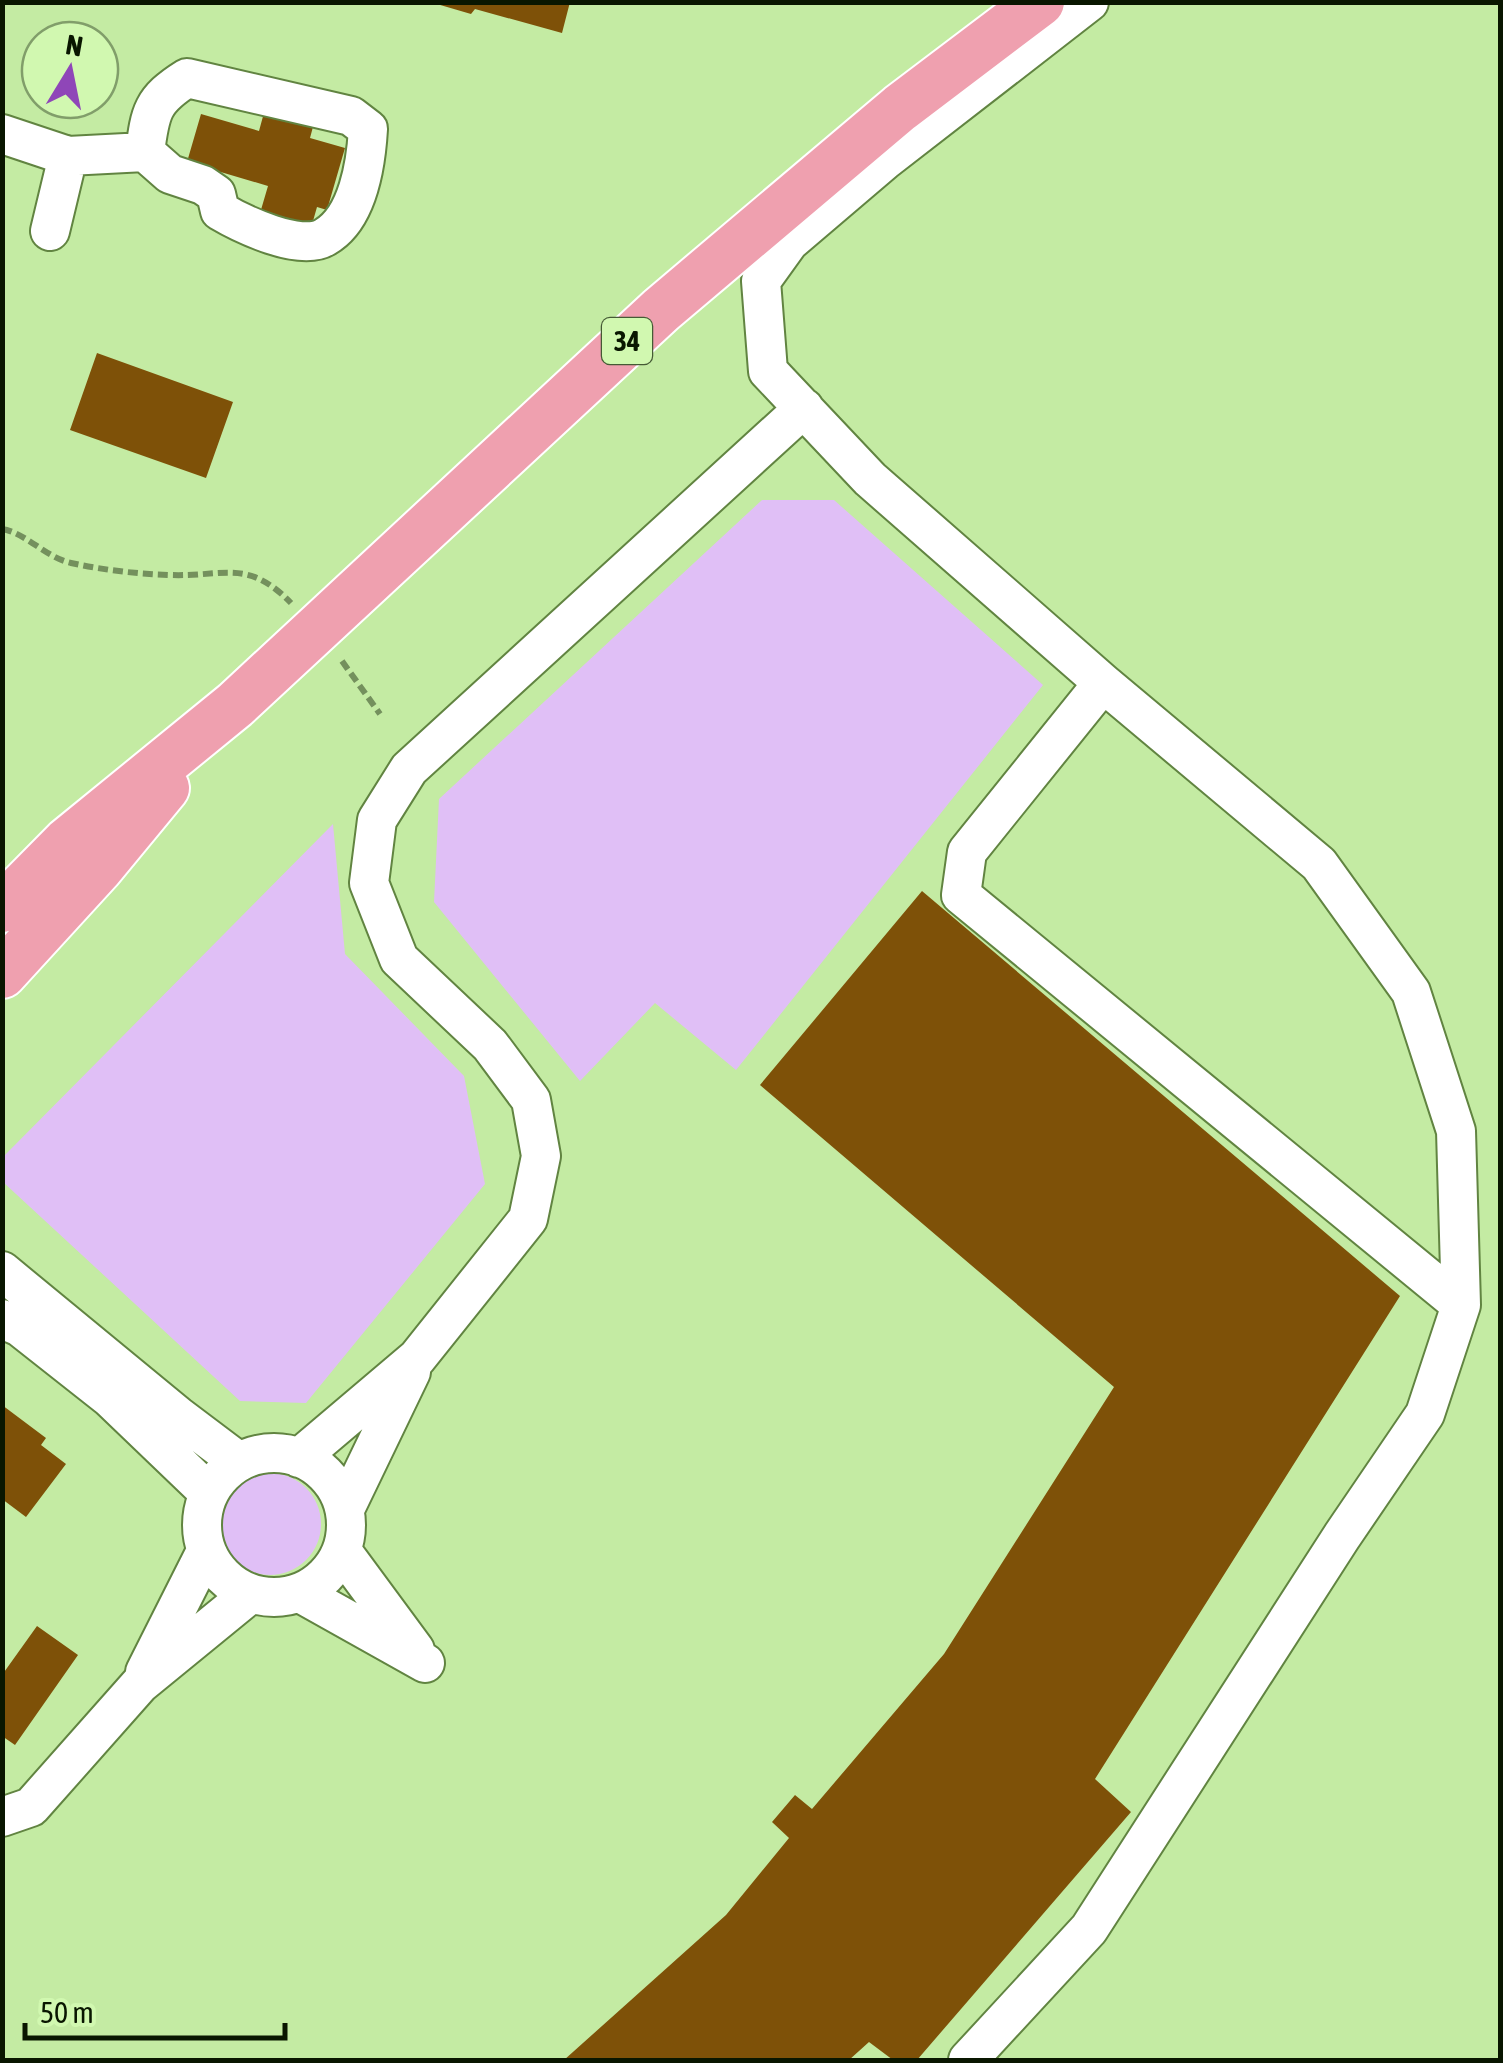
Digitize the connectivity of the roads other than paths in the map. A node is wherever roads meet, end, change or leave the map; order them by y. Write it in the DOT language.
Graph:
graph roads {
  1 [pos="1040,2"];
  2 [pos="1089,2"];
  3 [pos="2,134"];
  4 [pos="145,152"];
  5 [pos="68,156"];
  6 [pos="50,231"];
  7 [pos="804,408"];
  8 [pos="1103,683"];
  9 [pos="235,705"];
  10 [pos="2,908"];
  11 [pos="2,974"];
  12 [pos="2,1271"];
  13 [pos="1461,1305"];
  14 [pos="2,1318"];
  15 [pos="417,1358"];
  16 [pos="300,1458"];
  17 [pos="239,1462"];
  18 [pos="209,1493"];
  19 [pos="345,1509"];
  20 [pos="206,1550"];
  21 [pos="342,1551"];
  22 [pos="300,1592"];
  23 [pos="250,1594"];
  24 [pos="140,1684"];
  25 [pos="2,1817"];
  26 [pos="968,2060"];
  1 -- 9 [label="main road, 34"];
  2 -- 7 [label="street"];
  3 -- 5 [label="street"];
  4 -- 4 [label="street"];
  4 -- 5 [label="street"];
  5 -- 6 [label="street"];
  7 -- 8 [label="street"];
  7 -- 15 [label="street"];
  8 -- 13 [label="street"];
  8 -- 13 [label="street"];
  9 -- 10 [label="main road, 34"];
  9 -- 11 [label="main road, 34"];
  12 -- 17 [label="street"];
  13 -- 26 [label="street"];
  14 -- 18 [label="street"];
  15 -- 16 [label="street"];
  15 -- 19 [label="street"];
  16 -- 17 [label="street"];
  16 -- 19 [label="street"];
  17 -- 18 [label="street"];
  18 -- 20 [label="street"];
  19 -- 21 [label="street"];
  20 -- 23 [label="street"];
  20 -- 24 [label="street"];
  21 -- 22 [label="street"];
  21 -- 22 [label="street"];
  22 -- 23 [label="street"];
  23 -- 24 [label="street"];
  24 -- 25 [label="street"];
}
